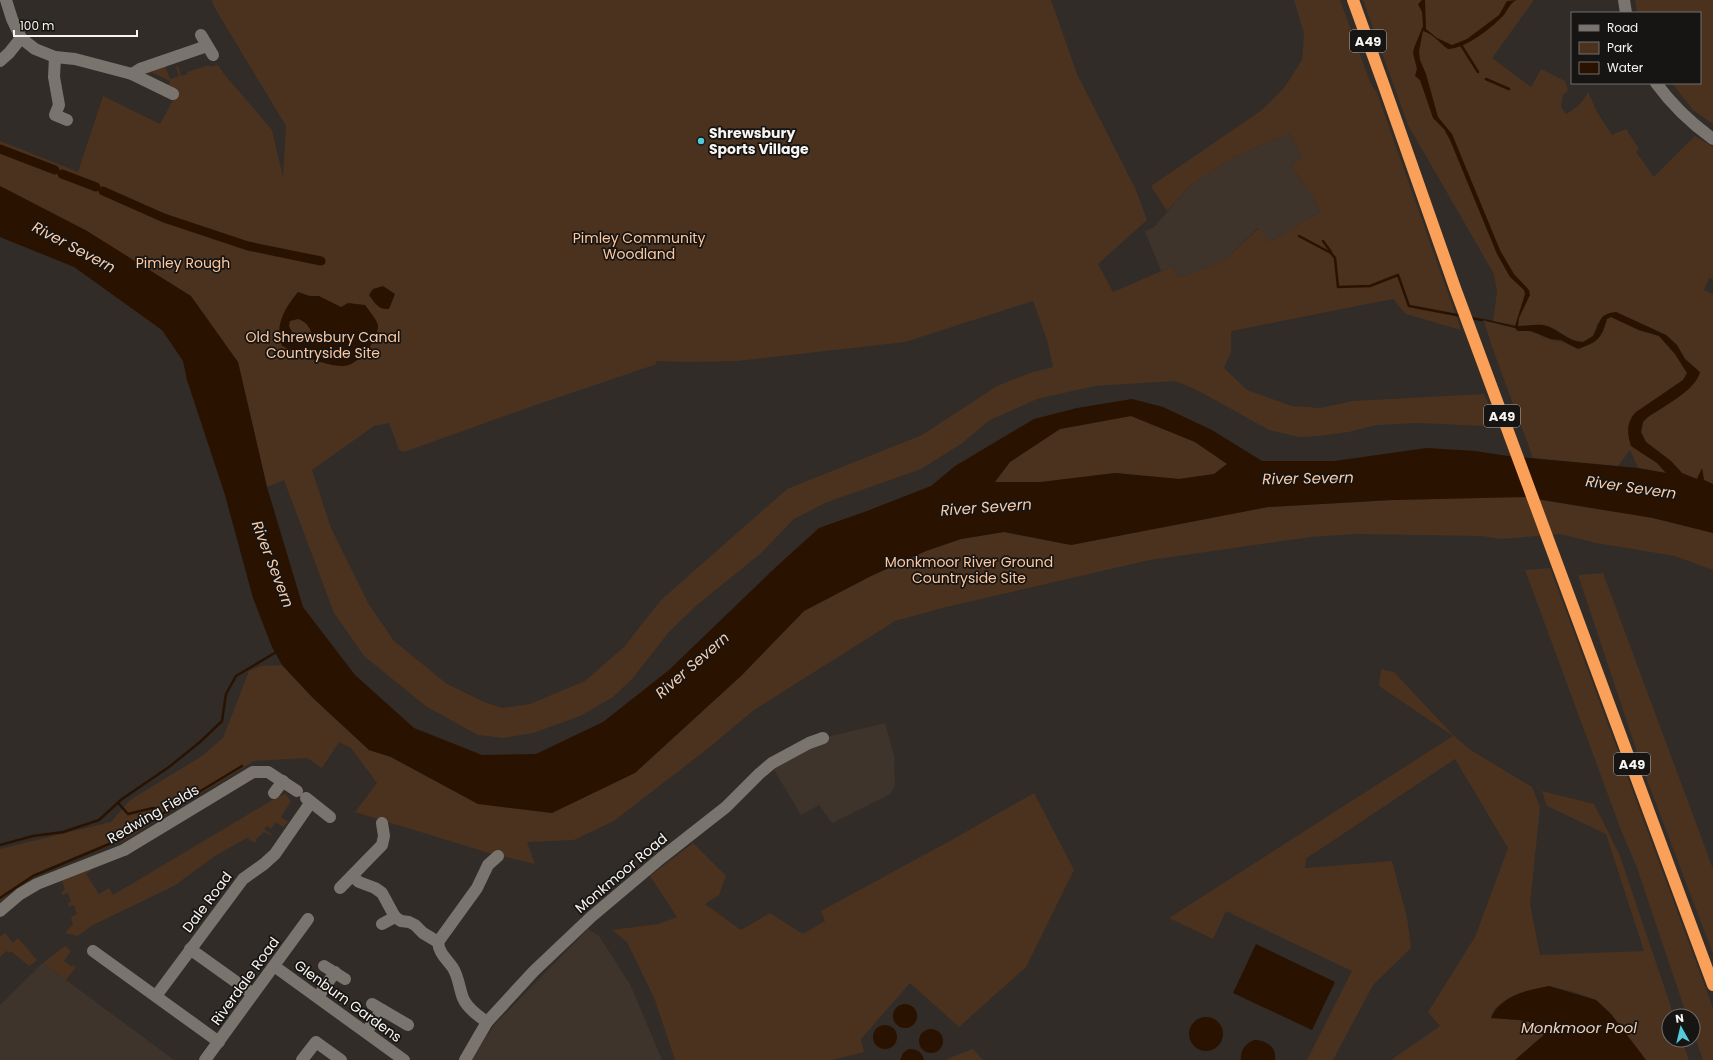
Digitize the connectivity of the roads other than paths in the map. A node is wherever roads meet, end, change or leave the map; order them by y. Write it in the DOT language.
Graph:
graph roads {
  1 [pos="6,0"];
  2 [pos="1353,0"];
  3 [pos="1624,0"];
  4 [pos="1626,12"];
  5 [pos="21,38"];
  6 [pos="207,45"];
  7 [pos="55,57"];
  8 [pos="0,61"];
  9 [pos="132,74"];
  10 [pos="1657,84"];
  11 [pos="173,94"];
  12 [pos="68,120"];
  13 [pos="1713,138"];
  14 [pos="822,738"];
  15 [pos="284,781"];
  16 [pos="274,793"];
  17 [pos="304,797"];
  18 [pos="330,817"];
  19 [pos="386,827"];
  20 [pos="490,858"];
  21 [pos="352,876"];
  22 [pos="340,888"];
  23 [pos="0,911"];
  24 [pos="395,917"];
  25 [pos="308,919"];
  26 [pos="382,924"];
  27 [pos="438,942"];
  28 [pos="190,949"];
  29 [pos="93,950"];
  30 [pos="274,966"];
  31 [pos="324,966"];
  32 [pos="1713,986"];
  33 [pos="253,994"];
  34 [pos="156,996"];
  35 [pos="318,997"];
  36 [pos="487,1022"];
  37 [pos="408,1025"];
  38 [pos="366,1032"];
  39 [pos="219,1042"];
  40 [pos="205,1060"];
  41 [pos="302,1060"];
  42 [pos="340,1060"];
  43 [pos="404,1060"];
  44 [pos="465,1060"];
  1 -- 5 [label="street"];
  2 -- 32 [label="highway, A49"];
  3 -- 4 [label="street"];
  5 -- 7 [label="street"];
  5 -- 8 [label="street"];
  6 -- 9 [label="street"];
  7 -- 9 [label="street"];
  7 -- 12 [label="street"];
  9 -- 11 [label="street"];
  10 -- 13 [label="street"];
  14 -- 36 [label="street, Monkmoor Road"];
  15 -- 16 [label="street"];
  15 -- 17 [label="street, Redwing Fields"];
  15 -- 23 [label="street, Redwing Fields"];
  17 -- 18 [label="street"];
  17 -- 28 [label="street, Dale Road"];
  19 -- 21 [label="street"];
  20 -- 27 [label="street"];
  21 -- 22 [label="street"];
  21 -- 24 [label="street"];
  24 -- 26 [label="street"];
  24 -- 27 [label="street"];
  25 -- 30 [label="street, Riverdale Road"];
  27 -- 36 [label="street"];
  28 -- 33 [label="street, Dale Road"];
  28 -- 34 [label="street, Dale Road"];
  29 -- 34 [label="street"];
  30 -- 33 [label="street, Riverdale Road"];
  30 -- 35 [label="street, Glenburn Gardens"];
  31 -- 35 [label="street"];
  33 -- 39 [label="street, Riverdale Road"];
  34 -- 39 [label="street"];
  35 -- 38 [label="street, Glenburn Gardens"];
  36 -- 44 [label="street, Monkmoor Road"];
  37 -- 38 [label="street"];
  38 -- 43 [label="street, Glenburn Gardens"];
  39 -- 40 [label="street, Riverdale Road"];
  41 -- 42 [label="street"];
}
